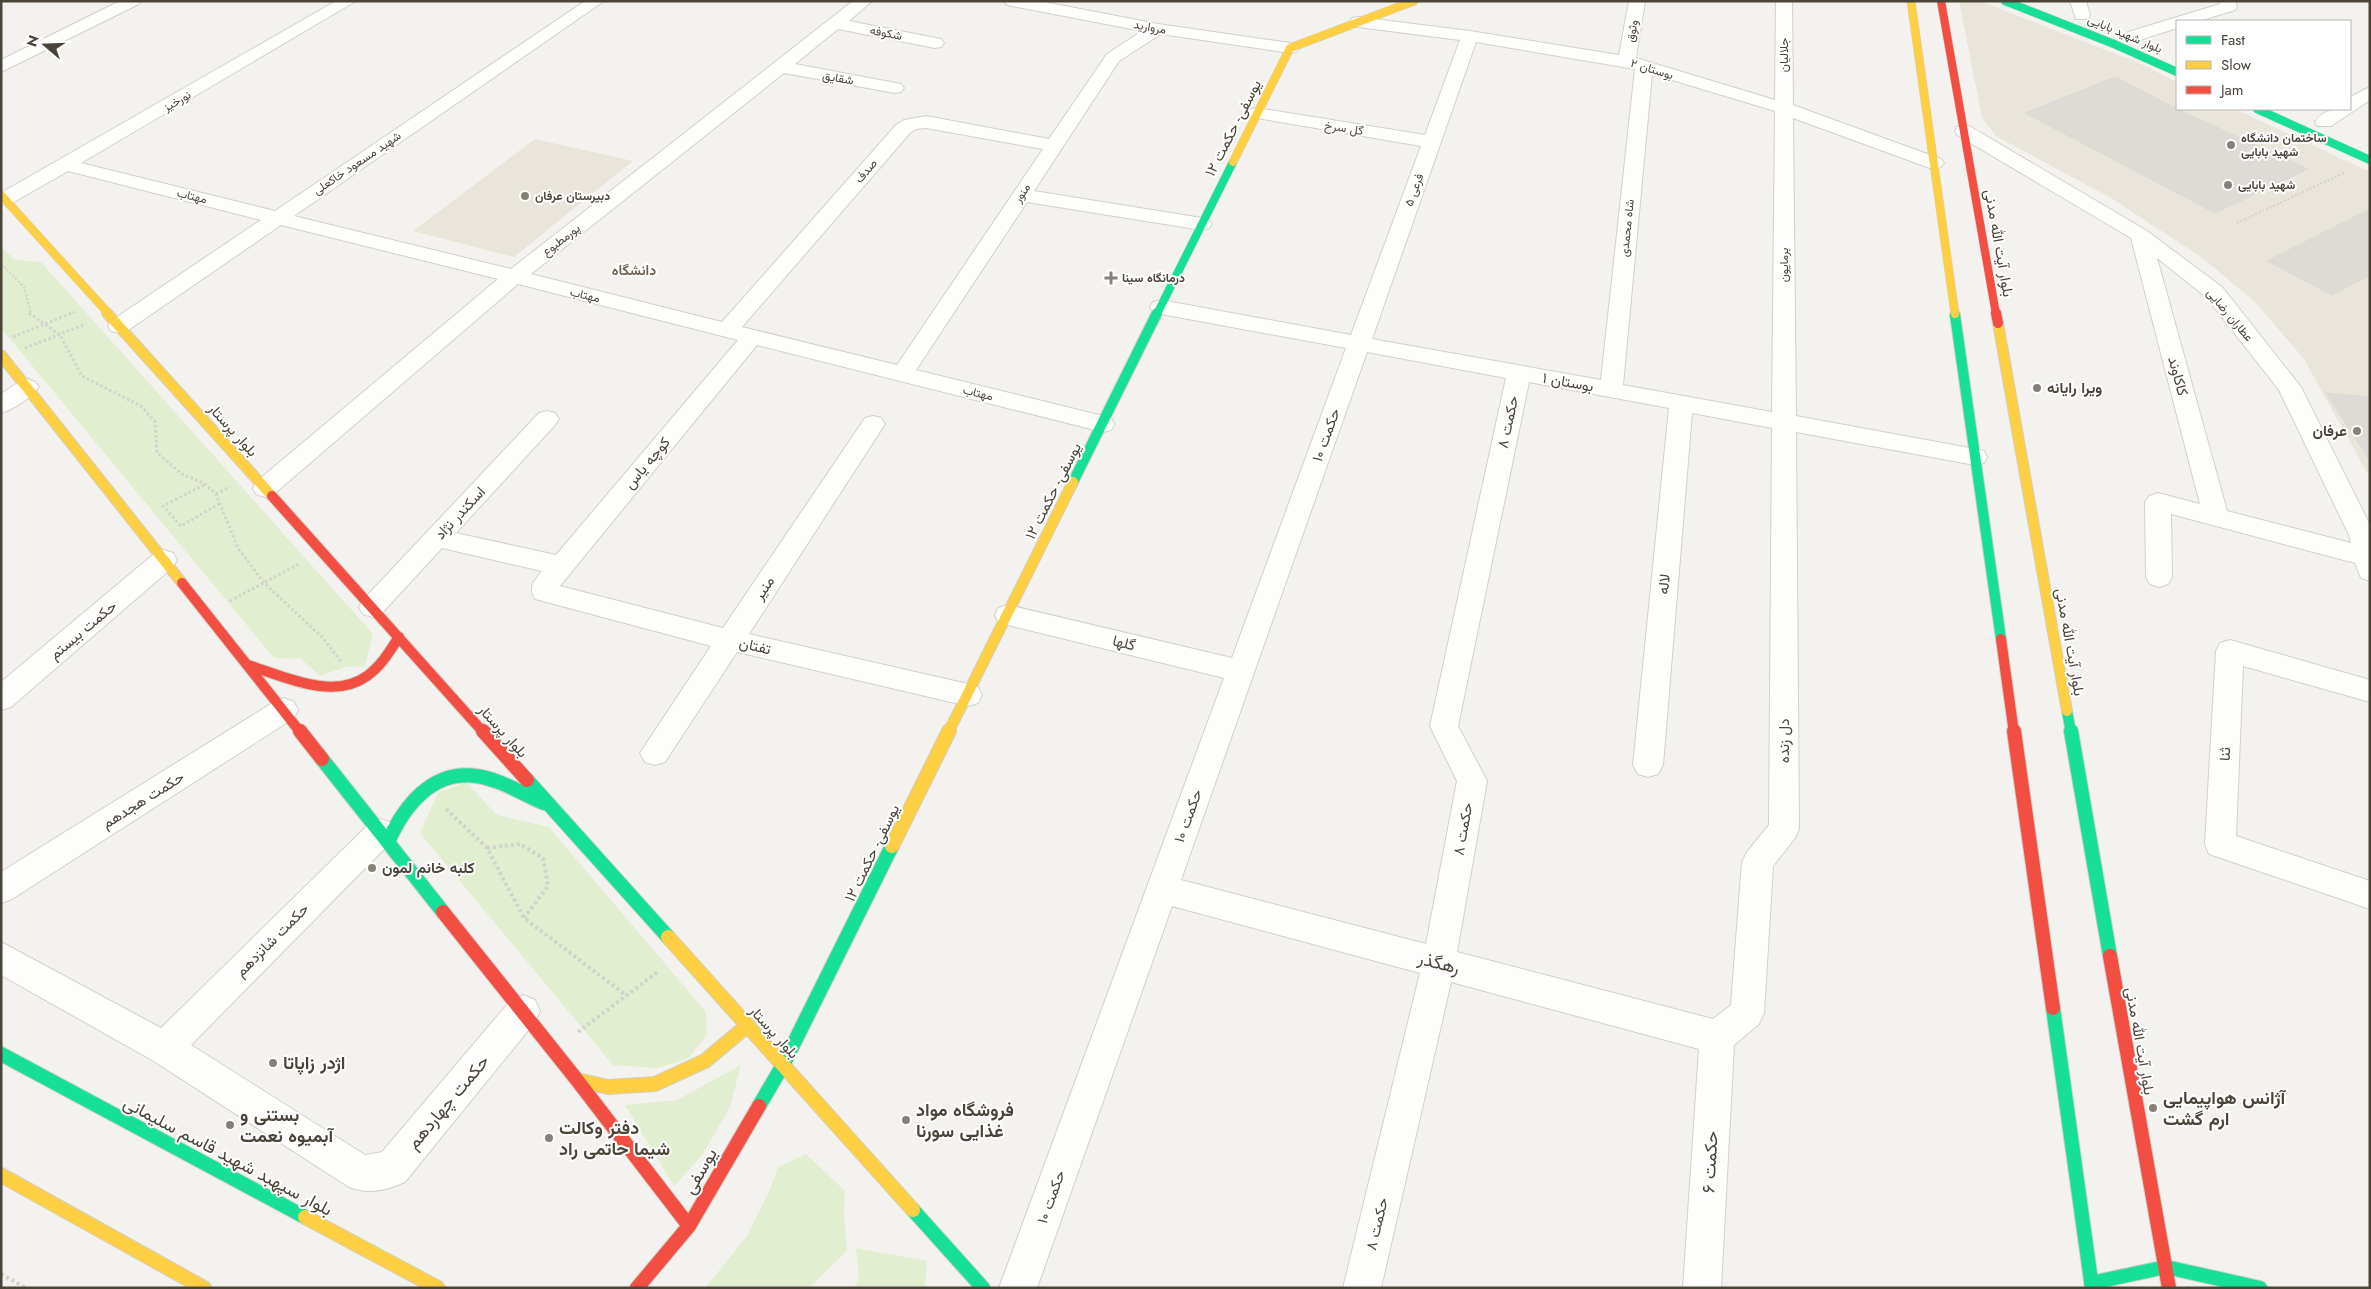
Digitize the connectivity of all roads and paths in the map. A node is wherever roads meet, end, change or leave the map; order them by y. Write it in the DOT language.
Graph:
graph roads {
  1 [pos="133,1"];
  2 [pos="348,1"];
  3 [pos="596,1"];
  4 [pos="864,1"];
  5 [pos="1012,1"];
  6 [pos="1414,1"];
  7 [pos="1637,1"];
  8 [pos="1784,1"];
  9 [pos="1941,1"];
  10 [pos="2005,1"];
  11 [pos="2227,1"];
  12 [pos="1924,10"];
  13 [pos="2185,20"];
  14 [pos="1358,22"];
  15 [pos="2176,23"];
  16 [pos="836,24"];
  17 [pos="1158,29"];
  18 [pos="2130,34"];
  19 [pos="1470,36"];
  20 [pos="936,43"];
  21 [pos="2151,44"];
  22 [pos="1290,48"];
  23 [pos="1636,64"];
  24 [pos="1,67"];
  25 [pos="781,67"];
  26 [pos="2176,72"];
  27 [pos="895,88"];
  28 [pos="2370,92"];
  29 [pos="2351,104"];
  30 [pos="1784,108"];
  31 [pos="2259,110"];
  32 [pos="2343,110"];
  33 [pos="1257,114"];
  34 [pos="2327,123"];
  35 [pos="1964,131"];
  36 [pos="1930,138"];
  37 [pos="1432,142"];
  38 [pos="1888,145"];
  39 [pos="1055,146"];
  40 [pos="2370,160"];
  41 [pos="1934,163"];
  42 [pos="67,165"];
  43 [pos="1971,168"];
  44 [pos="2026,169"];
  45 [pos="2350,171"];
  46 [pos="1021,195"];
  47 [pos="3,199"];
  48 [pos="276,217"];
  49 [pos="2237,223"];
  50 [pos="1202,224"];
  51 [pos="2140,235"];
  52 [pos="1,264"];
  53 [pos="514,277"];
  54 [pos="98,302"];
  55 [pos="1978,303"];
  56 [pos="1995,306"];
  57 [pos="1161,308"];
  58 [pos="78,310"];
  59 [pos="45,324"];
  60 [pos="119,326"];
  61 [pos="727,330"];
  62 [pos="60,335"];
  63 [pos="15,336"];
  64 [pos="752,336"];
  65 [pos="8,339"];
  66 [pos="1358,344"];
  67 [pos="1,355"];
  68 [pos="1519,373"];
  69 [pos="902,374"];
  70 [pos="27,387"];
  71 [pos="1611,390"];
  72 [pos="1680,403"];
  73 [pos="1,405"];
  74 [pos="547,418"];
  75 [pos="1783,422"];
  76 [pos="873,424"];
  77 [pos="1103,424"];
  78 [pos="1975,456"];
  79 [pos="205,484"];
  80 [pos="265,488"];
  81 [pos="219,504"];
  82 [pos="2216,517"];
  83 [pos="437,538"];
  84 [pos="2367,550"];
  85 [pos="322,551"];
  86 [pos="164,560"];
  87 [pos="562,566"];
  88 [pos="2159,576"];
  89 [pos="264,583"];
  90 [pos="544,592"];
  91 [pos="372,607"];
  92 [pos="207,613"];
  93 [pos="1008,615"];
  94 [pos="399,637"];
  95 [pos="730,640"];
  96 [pos="248,664"];
  97 [pos="345,667"];
  98 [pos="1241,671"];
  99 [pos="2370,691"];
  100 [pos="968,695"];
  101 [pos="1,699"];
  102 [pos="284,710"];
  103 [pos="655,753"];
  104 [pos="1648,765"];
  105 [pos="426,790"];
  106 [pos="550,805"];
  107 [pos="384,837"];
  108 [pos="487,848"];
  109 [pos="1162,888"];
  110 [pos="1,890"];
  111 [pos="2370,895"];
  112 [pos="524,918"];
  113 [pos="682,953"];
  114 [pos="1,957"];
  115 [pos="1439,963"];
  116 [pos="627,996"];
  117 [pos="523,1011"];
  118 [pos="748,1026"];
  119 [pos="1717,1037"];
  120 [pos="164,1048"];
  121 [pos="554,1050"];
  122 [pos="1,1054"];
  123 [pos="783,1065"];
  124 [pos="577,1080"];
  125 [pos="1,1175"];
  126 [pos="689,1226"];
  127 [pos="2166,1267"];
  128 [pos="1,1274"];
  129 [pos="2094,1286"];
  130 [pos="26,1288"];
  131 [pos="204,1288"];
  132 [pos="438,1288"];
  133 [pos="637,1288"];
  134 [pos="983,1288"];
  135 [pos="1018,1288"];
  136 [pos="1362,1288"];
  137 [pos="1702,1288"];
  138 [pos="2169,1288"];
  139 [pos="2260,1288"];
  1 -- 24 [label="street"];
  2 -- 42 [label="street, نورخیز"];
  3 -- 48 [label="street, شهید مسعود خاکعلی"];
  4 -- 16 [label="street, پورمطبوع"];
  5 -- 17 [label="street, مروارید"];
  6 -- 14 [label="street"];
  7 -- 23 [label="street, وثوق"];
  8 -- 30 [label="street, جلالیان"];
  9 -- 12 [label="street, بلوار آیت الله مدنی"];
  10 -- 26 [label="street, بلوار شهید بابایی"];
  11 -- 13 [label="street"];
  12 -- 35 [label="street, بلوار آیت الله مدنی"];
  12 -- 36 [label="street, بلوار آیت الله مدنی"];
  14 -- 19 [label="street, بوستان ۲"];
  14 -- 22 [label="street"];
  15 -- 18 [label="street"];
  16 -- 20 [label="street, شکوفه"];
  16 -- 25 [label="street, پورمطبوع"];
  17 -- 22 [label="street, مروارید"];
  17 -- 39 [label="street, منور"];
  18 -- 21 [label="street, بلوار شهید بابایی"];
  19 -- 23 [label="street, بوستان ۲"];
  19 -- 37 [label="street, فرعی ۵"];
  22 -- 33 [label="street, یوسفی- حکمت ۱۲"];
  23 -- 30 [label="street, بوستان ۲"];
  23 -- 71 [label="street, شاه محمدی"];
  25 -- 27 [label="street, شقایق"];
  25 -- 53 [label="street, پورمطبوع"];
  28 -- 29 [label="street"];
  30 -- 38 [label="street, بوستان ۲"];
  30 -- 75 [label="street, برمایون"];
  31 -- 40 [label="street"];
  32 -- 34 [label="street"];
  33 -- 37 [label="street, گل سرخ"];
  33 -- 50 [label="street, یوسفی- حکمت ۱۲"];
  35 -- 43 [label="street, بلوار آیت الله مدنی"];
  35 -- 44 [label="street, عطاران رضایی"];
  36 -- 38 [label="street"];
  36 -- 41 [label="street, بلوار آیت الله مدنی"];
  37 -- 66 [label="street, فرعی ۵"];
  38 -- 41 [label="street, بوستان ۲"];
  39 -- 46 [label="street, منور"];
  39 -- 61 [label="street, صدف"];
  41 -- 78 [label="street, بلوار آیت الله مدنی"];
  42 -- 47 [label="street, نورخیز"];
  42 -- 48 [label="street, مهتاب"];
  43 -- 44 [label="street"];
  43 -- 56 [label="street, بلوار آیت الله مدنی"];
  44 -- 51 [label="street, عطاران رضایی"];
  45 -- 49 [label="path"];
  46 -- 50 [label="street"];
  46 -- 69 [label="street, منور"];
  47 -- 54 [label="street, بلوار پرستار"];
  48 -- 53 [label="street, مهتاب"];
  48 -- 60 [label="street, شهید مسعود خاکعلی"];
  50 -- 57 [label="street, یوسفی- حکمت ۱۲"];
  51 -- 82 [label="street, کاکاوند"];
  51 -- 84 [label="street, عطاران رضایی"];
  52 -- 59 [label="path"];
  53 -- 61 [label="street, مهتاب"];
  53 -- 80 [label="street, پورمطبوع"];
  54 -- 58 [label="path"];
  54 -- 60 [label="street, بلوار پرستار"];
  55 -- 56 [label="street"];
  56 -- 127 [label="street, بلوار آیت الله مدنی"];
  57 -- 66 [label="street, بوستان ۱"];
  57 -- 77 [label="street, یوسفی- حکمت ۱۲"];
  58 -- 59 [label="path"];
  58 -- 62 [label="path"];
  59 -- 62 [label="path"];
  59 -- 63 [label="path"];
  60 -- 80 [label="street, بلوار پرستار"];
  61 -- 64 [label="street, مهتاب"];
  62 -- 63 [label="path"];
  62 -- 79 [label="path"];
  63 -- 65 [label="path"];
  64 -- 69 [label="street, مهتاب"];
  64 -- 87 [label="street, کوچه یاس"];
  66 -- 68 [label="street, بوستان ۱"];
  66 -- 98 [label="street, حکمت ۱۰"];
  67 -- 70 [label="street"];
  68 -- 71 [label="street, بوستان ۱"];
  68 -- 115 [label="street, حکمت ۸"];
  69 -- 77 [label="street, مهتاب"];
  70 -- 73 [label="street"];
  70 -- 86 [label="street"];
  71 -- 72 [label="street, بوستان ۱"];
  72 -- 75 [label="street, بوستان ۱"];
  72 -- 104 [label="street, لاله"];
  74 -- 83 [label="street, اسکندر نژاد"];
  75 -- 78 [label="street, بوستان ۱"];
  75 -- 119 [label="street, دل زنده"];
  76 -- 95 [label="street, منیر"];
  77 -- 93 [label="street, یوسفی- حکمت ۱۲"];
  78 -- 129 [label="street, بلوار آیت الله مدنی"];
  79 -- 81 [label="path"];
  79 -- 81 [label="path"];
  80 -- 85 [label="street, بلوار پرستار"];
  81 -- 89 [label="path"];
  82 -- 84 [label="street"];
  82 -- 88 [label="street"];
  83 -- 87 [label="street"];
  83 -- 91 [label="street, اسکندر نژاد"];
  85 -- 89 [label="path"];
  85 -- 91 [label="street, بلوار پرستار"];
  86 -- 92 [label="street"];
  86 -- 101 [label="street, حکمت بیستم"];
  87 -- 90 [label="street, کوچه یاس"];
  89 -- 92 [label="path"];
  89 -- 97 [label="path"];
  90 -- 95 [label="street, تفتان"];
  91 -- 94 [label="street, بلوار پرستار"];
  92 -- 96 [label="street"];
  93 -- 98 [label="street, گلها"];
  93 -- 100 [label="street, یوسفی- حکمت ۱۲"];
  94 -- 96 [label="street"];
  94 -- 106 [label="street, بلوار پرستار"];
  95 -- 100 [label="street, تفتان"];
  95 -- 103 [label="street, منیر"];
  96 -- 102 [label="street"];
  98 -- 109 [label="street, حکمت ۱۰"];
  99 -- 111 [label="street, ثنا"];
  100 -- 123 [label="street, یوسفی- حکمت ۱۲"];
  102 -- 107 [label="street"];
  102 -- 110 [label="street, حکمت هجدهم"];
  105 -- 106 [label="street"];
  105 -- 107 [label="street"];
  105 -- 108 [label="path"];
  106 -- 113 [label="street, بلوار پرستار"];
  107 -- 117 [label="street"];
  107 -- 120 [label="street, حکمت شانزدهم"];
  108 -- 112 [label="path"];
  108 -- 112 [label="path"];
  109 -- 115 [label="street, رهگذر"];
  109 -- 135 [label="street, حکمت ۱۰"];
  112 -- 116 [label="path"];
  113 -- 116 [label="path"];
  113 -- 118 [label="street, بلوار پرستار"];
  114 -- 120 [label="street"];
  115 -- 119 [label="street, رهگذر"];
  115 -- 136 [label="street, حکمت ۸"];
  116 -- 121 [label="path"];
  117 -- 120 [label="street, حکمت چهاردهم"];
  117 -- 121 [label="street"];
  118 -- 123 [label="street, بلوار پرستار"];
  118 -- 124 [label="street"];
  119 -- 137 [label="street, حکمت ۶"];
  121 -- 124 [label="street"];
  122 -- 132 [label="street, بلوار سپهبد شهید قاسم سلیمانی"];
  123 -- 126 [label="street, یوسفی"];
  123 -- 134 [label="street, بلوار پرستار"];
  124 -- 126 [label="street"];
  125 -- 131 [label="street"];
  126 -- 133 [label="street, یوسفی"];
  127 -- 129 [label="street"];
  127 -- 138 [label="street, بلوار آیت الله مدنی"];
  127 -- 139 [label="street"];
  128 -- 130 [label="path"];
}
